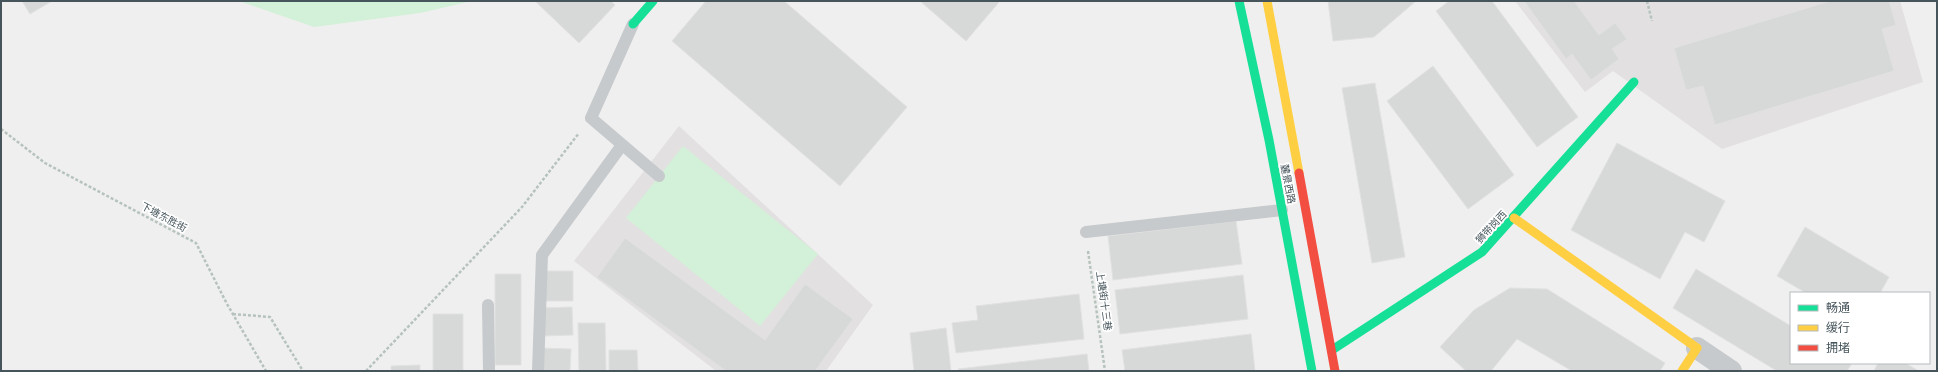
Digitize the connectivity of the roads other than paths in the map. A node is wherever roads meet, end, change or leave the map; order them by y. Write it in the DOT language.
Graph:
graph roads {
  1 [pos="653,1"];
  2 [pos="1239,1"];
  3 [pos="1267,1"];
  4 [pos="633,24"];
  5 [pos="1634,82"];
  6 [pos="622,145"];
  7 [pos="659,176"];
  8 [pos="1282,210"];
  9 [pos="1514,218"];
  10 [pos="1086,232"];
  11 [pos="488,305"];
  12 [pos="1697,348"];
  13 [pos="1332,350"];
  14 [pos="489,371"];
  15 [pos="538,371"];
  16 [pos="1312,371"];
  17 [pos="1335,371"];
  18 [pos="1682,371"];
  19 [pos="1731,371"];
  1 -- 4 [label="street"];
  2 -- 8 [label="street, 麓景西路"];
  3 -- 13 [label="street, 麓景西路"];
  4 -- 6 [label="lane"];
  5 -- 9 [label="street, 狮带岗西"];
  6 -- 7 [label="lane"];
  6 -- 15 [label="lane"];
  8 -- 10 [label="lane"];
  8 -- 16 [label="street, 麓景西路"];
  9 -- 12 [label="street"];
  9 -- 13 [label="street, 狮带岗西"];
  11 -- 14 [label="lane"];
  12 -- 18 [label="street"];
  12 -- 19 [label="street"];
  13 -- 17 [label="street, 麓景西路"];
}
